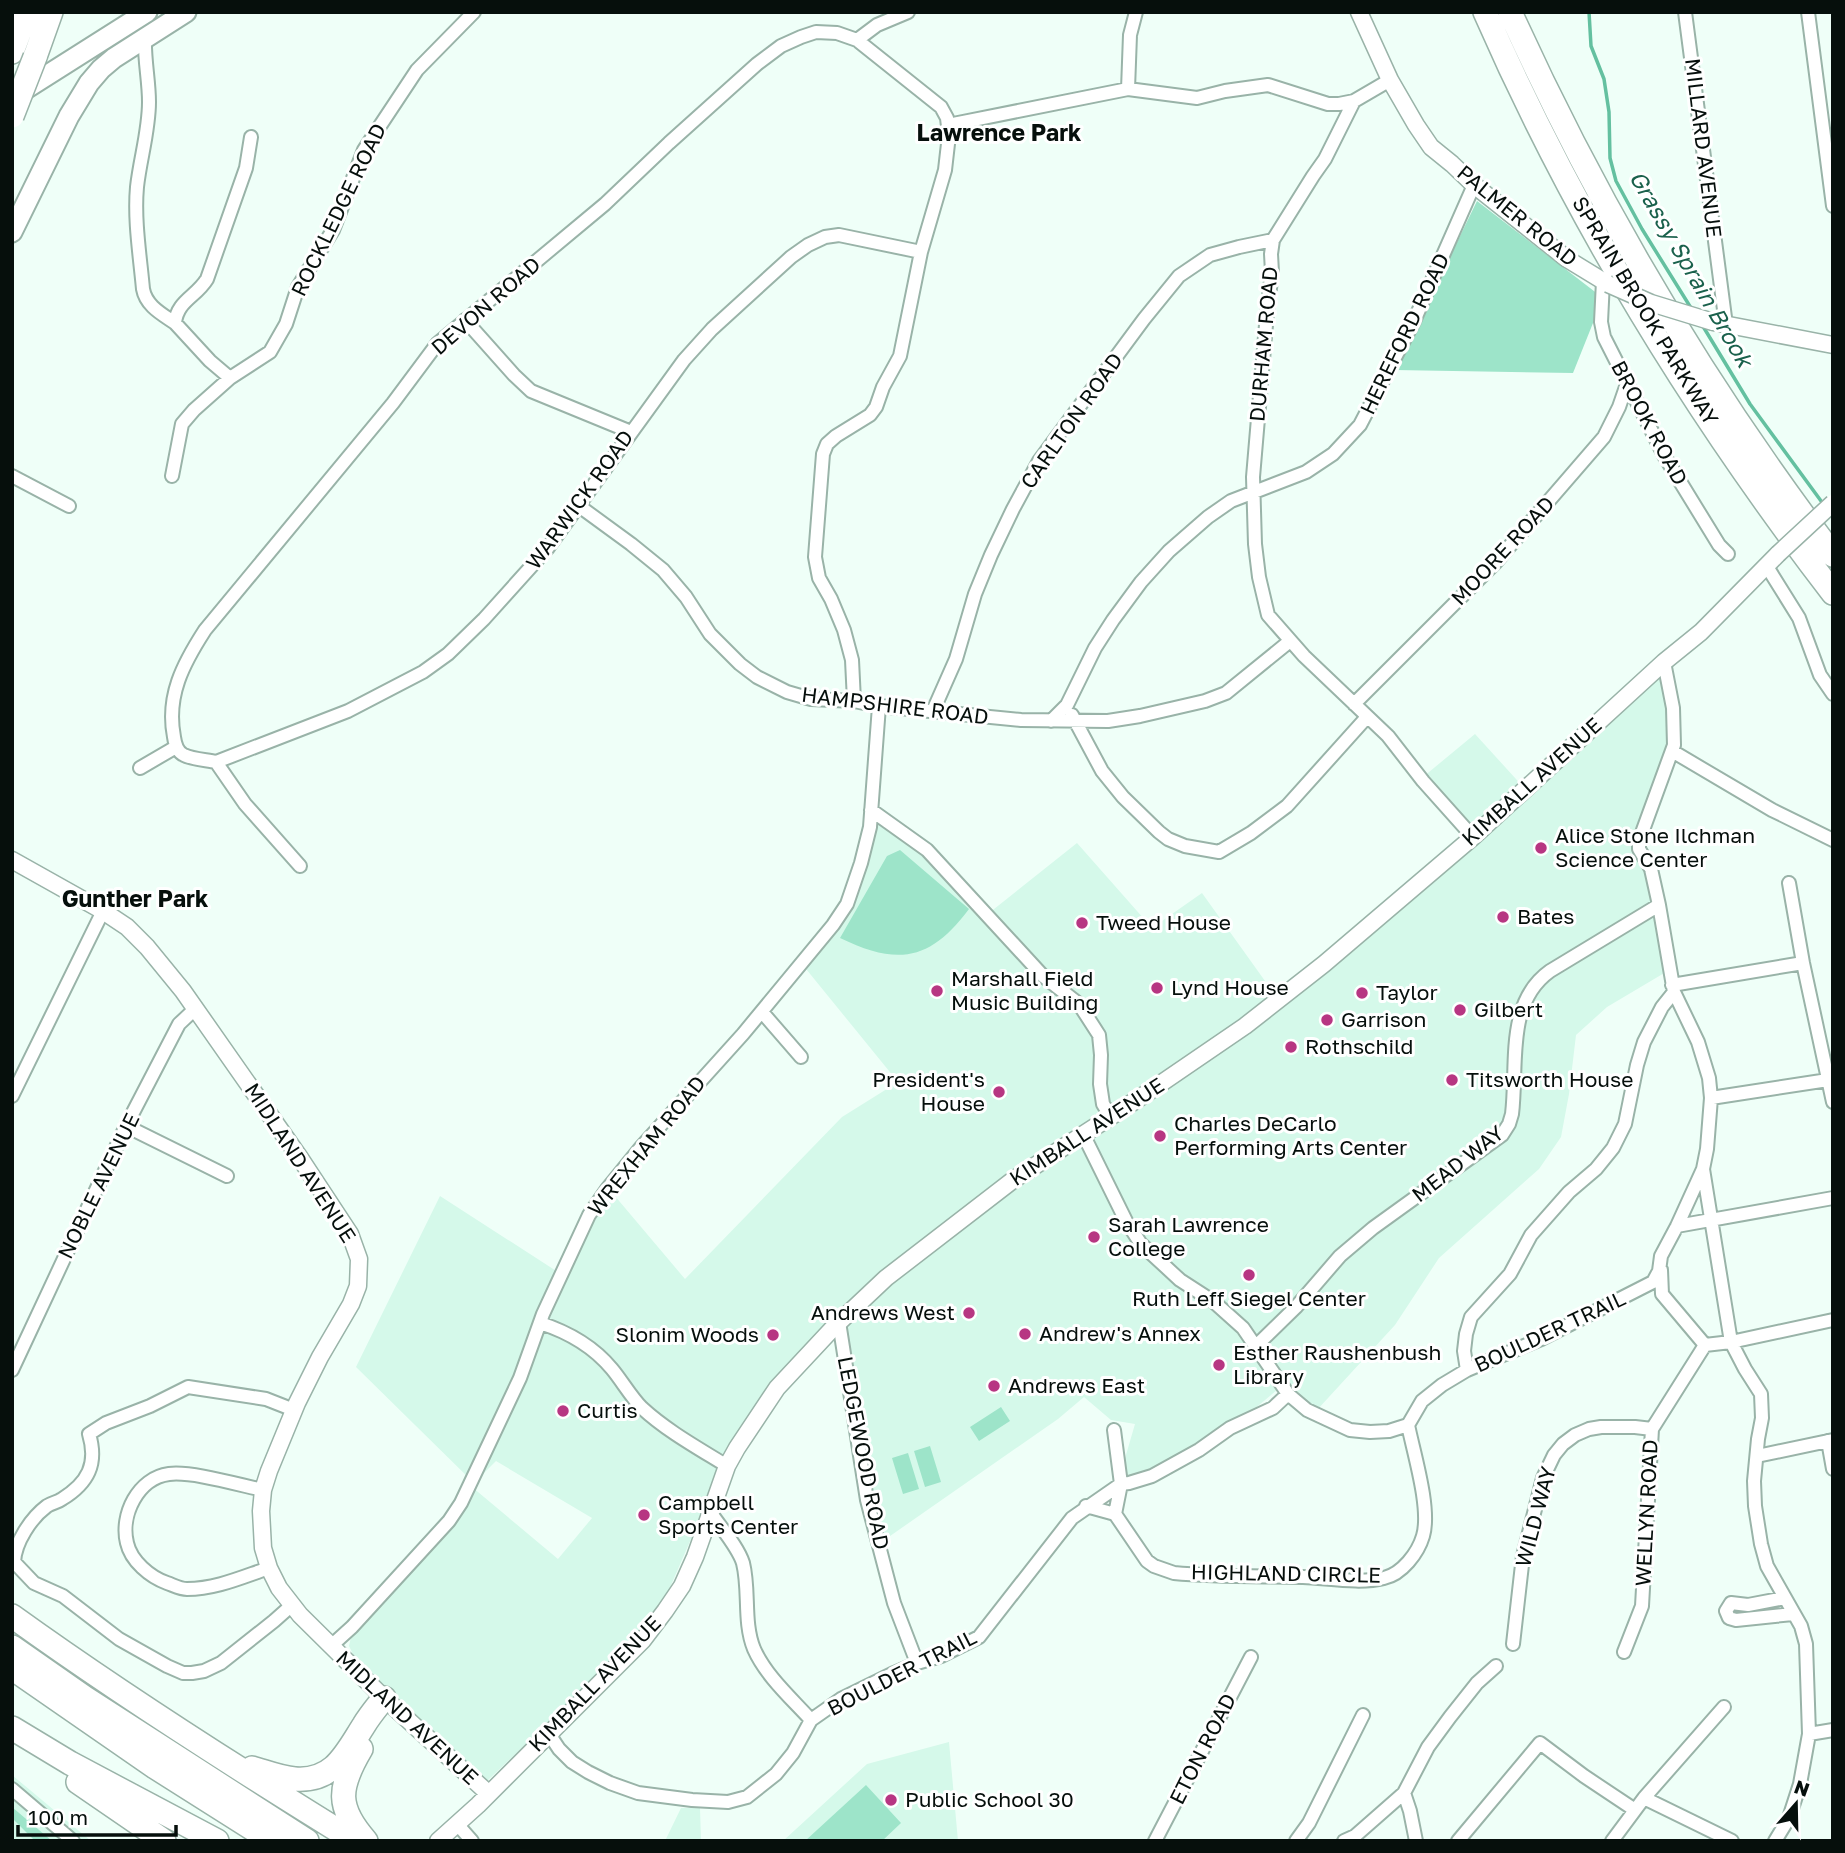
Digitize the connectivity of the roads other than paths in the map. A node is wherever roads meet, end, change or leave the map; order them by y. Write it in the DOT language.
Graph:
graph roads {
  1 [pos="27,12"];
  2 [pos="51,12"];
  3 [pos="147,12"];
  4 [pos="186,12"];
  5 [pos="474,12"];
  6 [pos="908,12"];
  7 [pos="1136,12"];
  8 [pos="1359,12"];
  9 [pos="1485,12"];
  10 [pos="1510,12"];
  11 [pos="1685,12"];
  12 [pos="1808,12"];
  13 [pos="145,37"];
  14 [pos="857,40"];
  15 [pos="12,52"];
  16 [pos="1390,80"];
  17 [pos="1128,89"];
  18 [pos="12,97"];
  19 [pos="1354,101"];
  20 [pos="12,116"];
  21 [pos="948,125"];
  22 [pos="251,137"];
  23 [pos="1474,186"];
  24 [pos="1833,206"];
  25 [pos="15,226"];
  26 [pos="1273,240"];
  27 [pos="12,241"];
  28 [pos="1256,244"];
  29 [pos="921,252"];
  30 [pos="1271,254"];
  31 [pos="1606,282"];
  32 [pos="466,320"];
  33 [pos="175,323"];
  34 [pos="1719,323"];
  35 [pos="1833,345"];
  36 [pos="230,379"];
  37 [pos="1628,381"];
  38 [pos="631,432"];
  39 [pos="12,476"];
  40 [pos="172,476"];
  41 [pos="1253,491"];
  42 [pos="1833,503"];
  43 [pos="69,506"];
  44 [pos="579,506"];
  45 [pos="1728,554"];
  46 [pos="1833,555"];
  47 [pos="1772,559"];
  48 [pos="1833,593"];
  49 [pos="1290,641"];
  50 [pos="1664,662"];
  51 [pos="1833,694"];
  52 [pos="854,701"];
  53 [pos="1354,704"];
  54 [pos="1067,705"];
  55 [pos="879,706"];
  56 [pos="933,711"];
  57 [pos="1367,717"];
  58 [pos="1051,721"];
  59 [pos="1075,721"];
  60 [pos="176,747"];
  61 [pos="1672,751"];
  62 [pos="216,762"];
  63 [pos="140,768"];
  64 [pos="871,810"];
  65 [pos="1473,837"];
  66 [pos="1833,840"];
  67 [pos="12,860"];
  68 [pos="300,866"];
  69 [pos="1789,883"];
  70 [pos="1660,905"];
  71 [pos="103,911"];
  72 [pos="1803,963"];
  73 [pos="1673,988"];
  74 [pos="195,1009"];
  75 [pos="762,1012"];
  76 [pos="801,1057"];
  77 [pos="1828,1080"];
  78 [pos="12,1096"];
  79 [pos="1710,1098"];
  80 [pos="1833,1102"];
  81 [pos="1111,1117"];
  82 [pos="127,1126"];
  83 [pos="1083,1134"];
  84 [pos="1703,1168"];
  85 [pos="227,1176"];
  86 [pos="1833,1198"];
  87 [pos="1712,1220"];
  88 [pos="1677,1226"];
  89 [pos="1661,1256"];
  90 [pos="1833,1320"];
  91 [pos="839,1322"];
  92 [pos="540,1323"];
  93 [pos="1731,1342"];
  94 [pos="1705,1345"];
  95 [pos="1256,1346"];
  96 [pos="12,1370"];
  97 [pos="1467,1370"];
  98 [pos="1288,1394"];
  99 [pos="1273,1408"];
  100 [pos="294,1410"];
  101 [pos="1307,1410"];
  102 [pos="1408,1425"];
  103 [pos="1652,1429"];
  104 [pos="1114,1430"];
  105 [pos="1831,1441"];
  106 [pos="1758,1456"];
  107 [pos="727,1466"];
  108 [pos="1833,1469"];
  109 [pos="1121,1484"];
  110 [pos="263,1490"];
  111 [pos="1086,1506"];
  112 [pos="711,1513"];
  113 [pos="1115,1514"];
  114 [pos="269,1568"];
  115 [pos="1785,1598"];
  116 [pos="292,1605"];
  117 [pos="1793,1614"];
  118 [pos="12,1616"];
  119 [pos="1513,1644"];
  120 [pos="331,1646"];
  121 [pos="12,1647"];
  122 [pos="1624,1652"];
  123 [pos="1251,1657"];
  124 [pos="917,1663"];
  125 [pos="1496,1666"];
  126 [pos="12,1668"];
  127 [pos="388,1702"];
  128 [pos="1724,1707"];
  129 [pos="1363,1715"];
  130 [pos="811,1720"];
  131 [pos="12,1728"];
  132 [pos="1833,1730"];
  133 [pos="549,1734"];
  134 [pos="1809,1734"];
  135 [pos="12,1737"];
  136 [pos="223,1759"];
  137 [pos="12,1789"];
  138 [pos="1404,1793"];
  139 [pos="488,1794"];
  140 [pos="1644,1798"];
  141 [pos="1635,1810"];
  142 [pos="457,1824"];
  143 [pos="1298,1839"];
  144 [pos="73,1841"];
  145 [pos="164,1841"];
  146 [pos="217,1841"];
  147 [pos="272,1841"];
  148 [pos="307,1841"];
  149 [pos="355,1841"];
  150 [pos="366,1841"];
  151 [pos="438,1841"];
  152 [pos="471,1841"];
  153 [pos="1155,1841"];
  154 [pos="1313,1841"];
  155 [pos="1344,1841"];
  156 [pos="1416,1841"];
  157 [pos="1458,1841"];
  158 [pos="1612,1841"];
  159 [pos="1732,1841"];
  160 [pos="1775,1841"];
  1 -- 15 [label="highway"];
  2 -- 20 [label="highway, bridge"];
  3 -- 18 [label="main road"];
  4 -- 13 [label="main road"];
  5 -- 36 [label="street, ROCKLEDGE ROAD"];
  6 -- 14 [label="street"];
  7 -- 17 [label="street"];
  8 -- 16 [label="street, PALMER ROAD"];
  9 -- 48 [label="highway, SPRAIN BROOK PARKWAY"];
  10 -- 46 [label="highway, SPRAIN BROOK PARKWAY"];
  11 -- 34 [label="street, MILLARD AVENUE"];
  12 -- 24 [label="street"];
  13 -- 25 [label="main road"];
  13 -- 33 [label="street"];
  14 -- 21 [label="street, DEVON ROAD"];
  14 -- 32 [label="street, DEVON ROAD"];
  16 -- 19 [label="street"];
  16 -- 23 [label="street, PALMER ROAD"];
  17 -- 19 [label="street"];
  17 -- 21 [label="street"];
  19 -- 26 [label="street, DURHAM ROAD"];
  21 -- 29 [label="street"];
  22 -- 33 [label="street"];
  23 -- 31 [label="street, PALMER ROAD"];
  23 -- 41 [label="street, HEREFORD ROAD"];
  25 -- 27 [label="main road"];
  26 -- 28 [label="street, CARLTON ROAD"];
  26 -- 30 [label="street, DURHAM ROAD"];
  28 -- 30 [label="street"];
  28 -- 56 [label="street, CARLTON ROAD"];
  29 -- 38 [label="street, WARWICK ROAD"];
  29 -- 52 [label="street"];
  30 -- 41 [label="street, DURHAM ROAD"];
  31 -- 34 [label="street, PALMER ROAD, bridge"];
  31 -- 37 [label="street, BROOK ROAD"];
  32 -- 38 [label="street"];
  32 -- 60 [label="street, DEVON ROAD"];
  33 -- 36 [label="street"];
  34 -- 35 [label="street, PALMER ROAD"];
  36 -- 40 [label="street, ROCKLEDGE ROAD"];
  37 -- 45 [label="street, BROOK ROAD"];
  37 -- 53 [label="street, MOORE ROAD"];
  38 -- 44 [label="street, WARWICK ROAD"];
  39 -- 43 [label="street"];
  41 -- 49 [label="street, DURHAM ROAD"];
  41 -- 54 [label="street, HEREFORD ROAD"];
  42 -- 47 [label="street, KIMBALL AVENUE, bridge"];
  44 -- 52 [label="street, HAMPSHIRE ROAD"];
  44 -- 62 [label="street, WARWICK ROAD"];
  47 -- 50 [label="street, KIMBALL AVENUE"];
  47 -- 51 [label="street"];
  49 -- 53 [label="street"];
  49 -- 59 [label="street, HAMPSHIRE ROAD"];
  50 -- 61 [label="street"];
  50 -- 65 [label="street, KIMBALL AVENUE"];
  52 -- 55 [label="street, HAMPSHIRE ROAD"];
  53 -- 57 [label="street"];
  54 -- 58 [label="street, HEREFORD ROAD"];
  54 -- 59 [label="street"];
  55 -- 56 [label="street, HAMPSHIRE ROAD"];
  55 -- 64 [label="street, WREXHAM ROAD"];
  56 -- 58 [label="street, HAMPSHIRE ROAD"];
  57 -- 59 [label="street"];
  57 -- 65 [label="street"];
  58 -- 59 [label="street, HAMPSHIRE ROAD"];
  60 -- 62 [label="street"];
  60 -- 63 [label="street"];
  61 -- 66 [label="street"];
  61 -- 70 [label="street"];
  62 -- 68 [label="street"];
  64 -- 75 [label="street, WREXHAM ROAD"];
  64 -- 81 [label="street"];
  65 -- 81 [label="street, KIMBALL AVENUE"];
  67 -- 71 [label="street, MIDLAND AVENUE"];
  69 -- 72 [label="street"];
  70 -- 73 [label="street"];
  70 -- 95 [label="street, MEAD WAY"];
  71 -- 74 [label="street, MIDLAND AVENUE"];
  71 -- 78 [label="street"];
  72 -- 73 [label="street"];
  72 -- 77 [label="street"];
  73 -- 79 [label="street"];
  73 -- 97 [label="street"];
  74 -- 82 [label="street, NOBLE AVENUE"];
  74 -- 100 [label="street, MIDLAND AVENUE"];
  75 -- 76 [label="street"];
  75 -- 92 [label="street, WREXHAM ROAD"];
  77 -- 79 [label="street"];
  77 -- 80 [label="street"];
  79 -- 84 [label="street"];
  81 -- 83 [label="street, KIMBALL AVENUE"];
  82 -- 85 [label="street"];
  82 -- 96 [label="street, NOBLE AVENUE"];
  83 -- 91 [label="street, KIMBALL AVENUE"];
  83 -- 95 [label="street"];
  84 -- 87 [label="street"];
  84 -- 88 [label="street, BOULDER TRAIL"];
  86 -- 87 [label="street"];
  87 -- 88 [label="street"];
  87 -- 93 [label="street"];
  88 -- 89 [label="street, BOULDER TRAIL"];
  89 -- 94 [label="street"];
  89 -- 97 [label="street, BOULDER TRAIL"];
  90 -- 93 [label="street"];
  91 -- 107 [label="street, KIMBALL AVENUE"];
  91 -- 124 [label="street, LEDGEWOOD ROAD"];
  92 -- 107 [label="street"];
  92 -- 120 [label="street, WREXHAM ROAD"];
  93 -- 94 [label="street"];
  93 -- 106 [label="street"];
  94 -- 103 [label="street, WELLYN ROAD"];
  95 -- 98 [label="street"];
  97 -- 102 [label="street, BOULDER TRAIL"];
  98 -- 99 [label="street, BOULDER TRAIL"];
  98 -- 101 [label="street, BOULDER TRAIL"];
  99 -- 101 [label="street, BOULDER TRAIL"];
  99 -- 109 [label="street, BOULDER TRAIL"];
  100 -- 110 [label="street, MIDLAND AVENUE"];
  100 -- 116 [label="street"];
  101 -- 102 [label="street, BOULDER TRAIL"];
  102 -- 113 [label="street, HIGHLAND CIRCLE"];
  103 -- 119 [label="street, WILD WAY"];
  103 -- 122 [label="street, WELLYN ROAD"];
  104 -- 109 [label="street"];
  105 -- 106 [label="street"];
  105 -- 108 [label="street"];
  106 -- 115 [label="street"];
  107 -- 112 [label="street, KIMBALL AVENUE"];
  109 -- 111 [label="street, BOULDER TRAIL"];
  109 -- 113 [label="street"];
  110 -- 114 [label="street, MIDLAND AVENUE"];
  110 -- 114 [label="street"];
  111 -- 113 [label="street"];
  111 -- 124 [label="street, BOULDER TRAIL"];
  112 -- 130 [label="street"];
  112 -- 133 [label="street, KIMBALL AVENUE"];
  114 -- 116 [label="street, MIDLAND AVENUE"];
  115 -- 117 [label="street"];
  115 -- 117 [label="street"];
  116 -- 120 [label="street, MIDLAND AVENUE"];
  117 -- 134 [label="street"];
  118 -- 136 [label="highway"];
  120 -- 127 [label="street, MIDLAND AVENUE"];
  121 -- 148 [label="highway"];
  123 -- 153 [label="street, ETON ROAD"];
  124 -- 130 [label="street, BOULDER TRAIL"];
  125 -- 138 [label="street"];
  126 -- 147 [label="highway"];
  127 -- 136 [label="highway"];
  127 -- 139 [label="street, MIDLAND AVENUE"];
  127 -- 150 [label="highway"];
  128 -- 140 [label="street"];
  129 -- 143 [label="street"];
  130 -- 133 [label="street, BOULDER TRAIL"];
  131 -- 146 [label="highway"];
  132 -- 134 [label="street"];
  133 -- 139 [label="street, KIMBALL AVENUE"];
  134 -- 160 [label="street"];
  135 -- 145 [label="highway"];
  136 -- 149 [label="highway"];
  137 -- 144 [label="street"];
  138 -- 155 [label="street"];
  138 -- 156 [label="street"];
  139 -- 142 [label="street, KIMBALL AVENUE"];
  140 -- 141 [label="street"];
  140 -- 159 [label="street"];
  141 -- 157 [label="street"];
  141 -- 158 [label="street"];
  142 -- 151 [label="street, KIMBALL AVENUE"];
  142 -- 152 [label="street"];
  143 -- 154 [label="street"];
}
